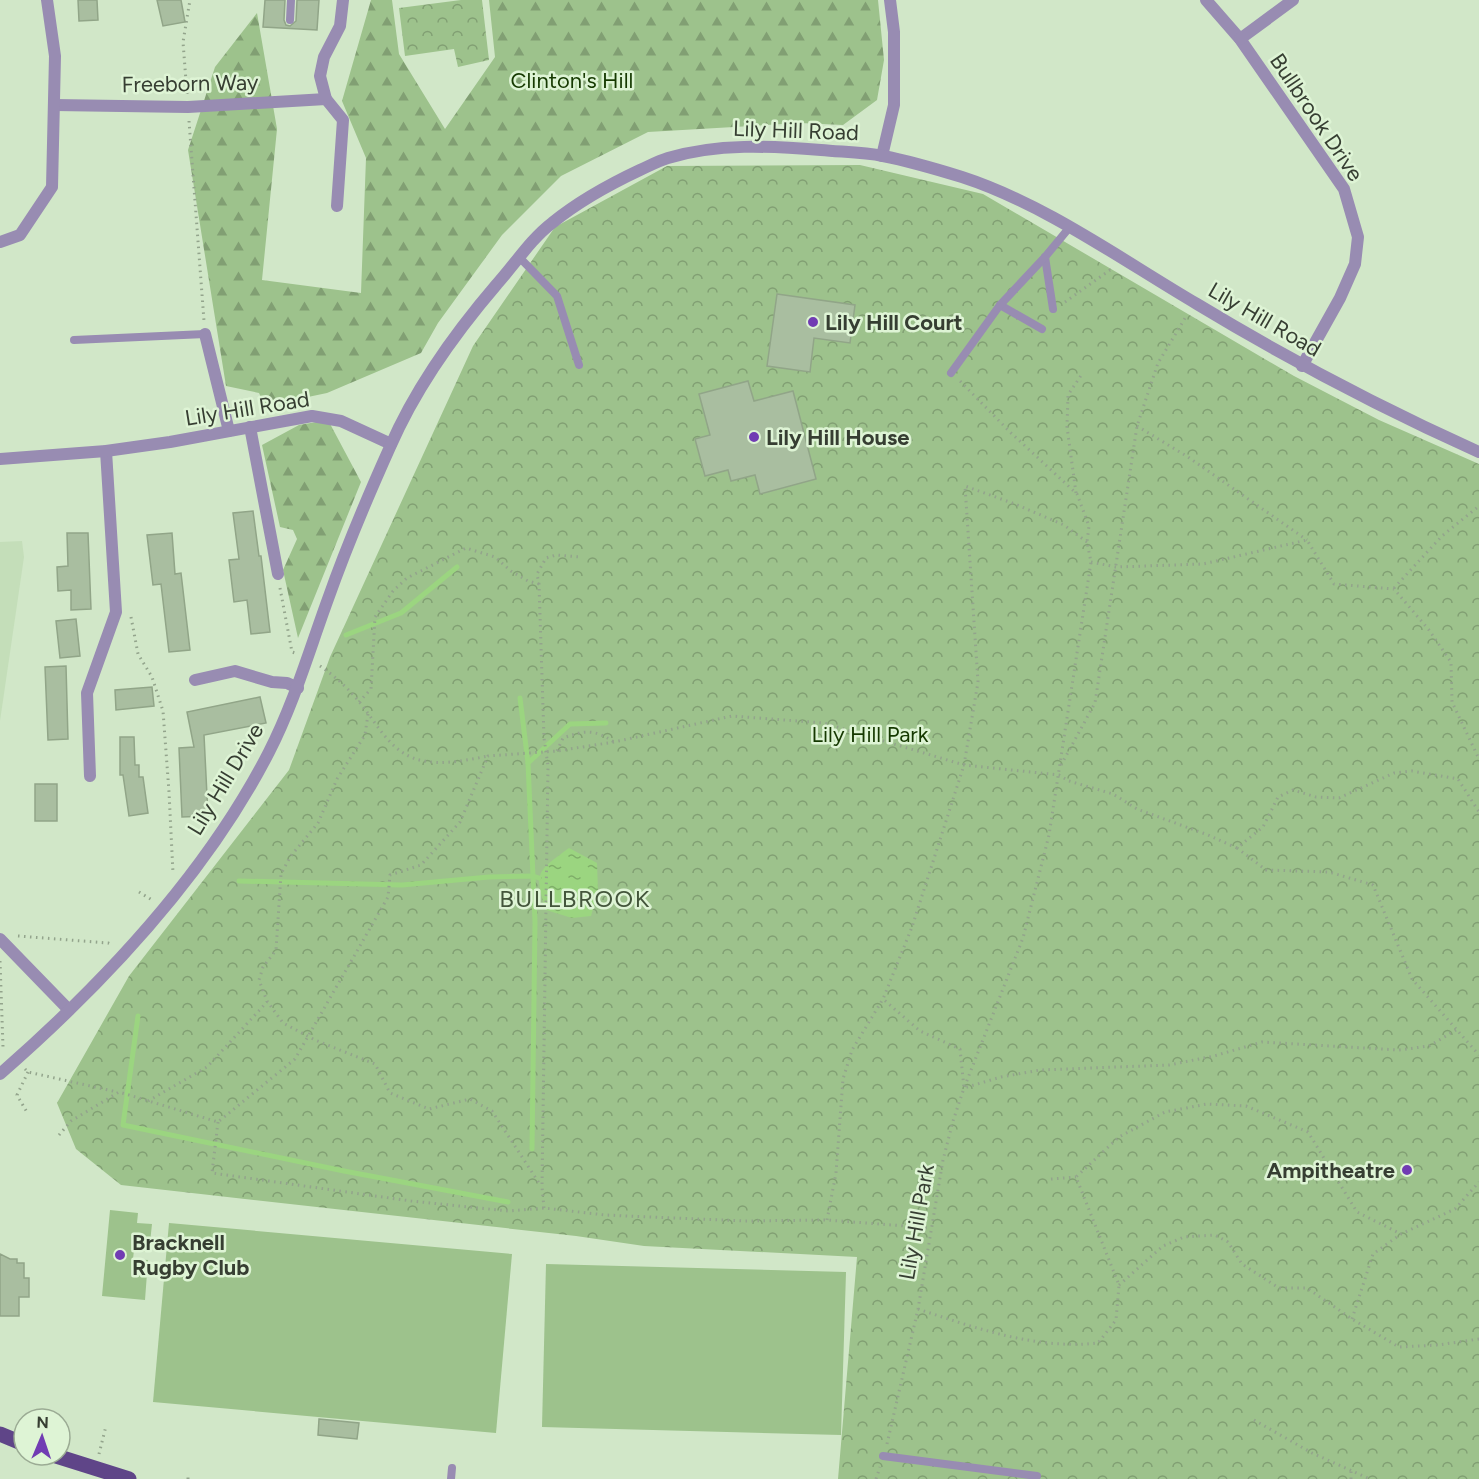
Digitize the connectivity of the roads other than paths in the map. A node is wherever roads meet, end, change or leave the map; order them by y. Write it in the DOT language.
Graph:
graph roads {
  1 [pos="47,0"];
  2 [pos="291,0"];
  3 [pos="343,0"];
  4 [pos="890,0"];
  5 [pos="1206,0"];
  6 [pos="1293,0"];
  7 [pos="290,20"];
  8 [pos="1240,39"];
  9 [pos="326,99"];
  10 [pos="55,105"];
  11 [pos="882,156"];
  12 [pos="337,206"];
  13 [pos="1069,228"];
  14 [pos="0,242"];
  15 [pos="1045,257"];
  16 [pos="520,258"];
  17 [pos="1000,305"];
  18 [pos="1053,309"];
  19 [pos="1042,328"];
  20 [pos="205,334"];
  21 [pos="74,340"];
  22 [pos="579,364"];
  23 [pos="1302,366"];
  24 [pos="951,373"];
  25 [pos="250,427"];
  26 [pos="229,431"];
  27 [pos="391,444"];
  28 [pos="105,451"];
  29 [pos="1479,452"];
  30 [pos="0,459"];
  31 [pos="278,574"];
  32 [pos="195,680"];
  33 [pos="298,688"];
  34 [pos="90,776"];
  35 [pos="5,937"];
  36 [pos="69,1010"];
  37 [pos="0,1074"];
  38 [pos="883,1456"];
  39 [pos="72,1461"];
  40 [pos="453,1468"];
  41 [pos="1037,1476"];
  42 [pos="129,1479"];
  43 [pos="451,1479"];
  1 -- 10 [label="street"];
  2 -- 7 [label="lane"];
  3 -- 9 [label="street"];
  4 -- 11 [label="street"];
  5 -- 8 [label="street, Bullbrook Drive"];
  6 -- 8 [label="street"];
  8 -- 23 [label="street, Bullbrook Drive"];
  9 -- 10 [label="street, Freeborn Way"];
  9 -- 12 [label="street"];
  10 -- 14 [label="street"];
  11 -- 13 [label="street, Lily Hill Road"];
  11 -- 16 [label="street, Lily Hill Road"];
  13 -- 15 [label="lane"];
  13 -- 23 [label="street, Lily Hill Road"];
  15 -- 17 [label="lane"];
  15 -- 18 [label="lane"];
  16 -- 22 [label="lane"];
  16 -- 27 [label="street, Lily Hill Road"];
  17 -- 19 [label="lane"];
  17 -- 24 [label="lane"];
  20 -- 21 [label="lane"];
  20 -- 26 [label="street"];
  23 -- 29 [label="street, Lily Hill Road"];
  25 -- 26 [label="street, Lily Hill Road"];
  25 -- 27 [label="street, Lily Hill Road"];
  25 -- 31 [label="street"];
  26 -- 28 [label="street, Lily Hill Road"];
  27 -- 33 [label="street, Lily Hill Drive"];
  28 -- 30 [label="street, Lily Hill Road"];
  28 -- 34 [label="street"];
  32 -- 33 [label="street"];
  33 -- 36 [label="street, Lily Hill Drive"];
  35 -- 36 [label="street"];
  36 -- 37 [label="street, Lily Hill Drive"];
  38 -- 41 [label="lane"];
  39 -- 42 [label="main road"];
  40 -- 43 [label="lane"];
}
